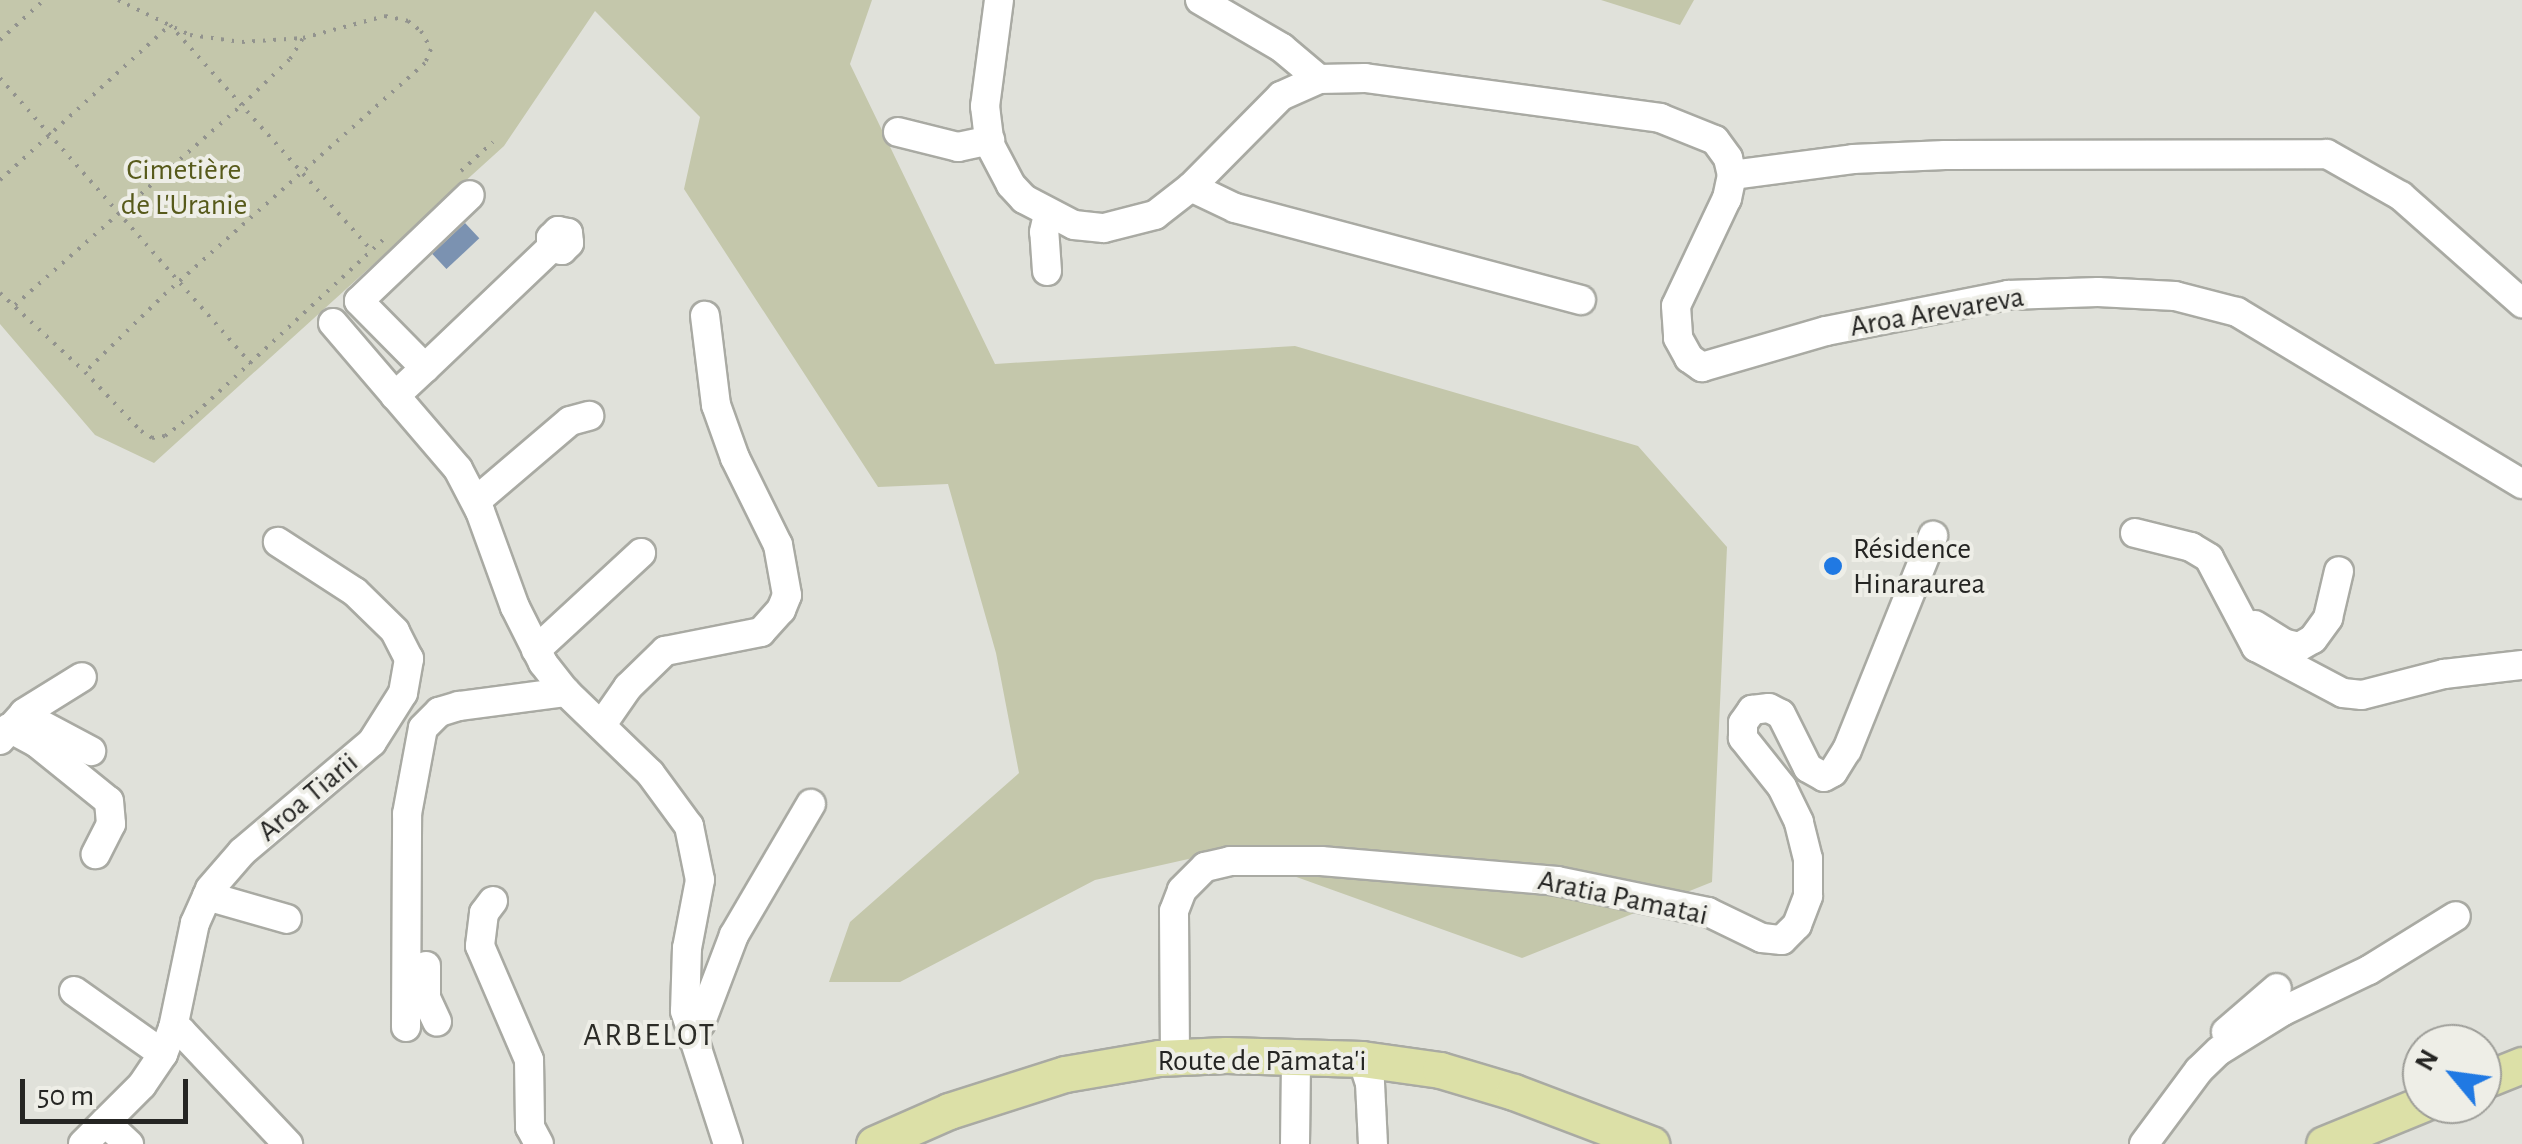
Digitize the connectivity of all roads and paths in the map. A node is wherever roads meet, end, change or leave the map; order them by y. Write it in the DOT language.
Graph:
graph roads {
  1 [pos="44,0"];
  2 [pos="118,0"];
  3 [pos="999,0"];
  4 [pos="1200,0"];
  5 [pos="170,25"];
  6 [pos="304,38"];
  7 [pos="0,40"];
  8 [pos="0,78"];
  9 [pos="1319,79"];
  10 [pos="242,104"];
  11 [pos="898,132"];
  12 [pos="51,133"];
  13 [pos="990,140"];
  14 [pos="493,142"];
  15 [pos="301,173"];
  16 [pos="1732,175"];
  17 [pos="0,180"];
  18 [pos="1190,186"];
  19 [pos="462,187"];
  20 [pos="120,214"];
  21 [pos="1048,215"];
  22 [pos="398,227"];
  23 [pos="552,248"];
  24 [pos="371,251"];
  25 [pos="1048,271"];
  26 [pos="181,281"];
  27 [pos="0,292"];
  28 [pos="1581,300"];
  29 [pos="2522,303"];
  30 [pos="15,304"];
  31 [pos="704,316"];
  32 [pos="333,324"];
  33 [pos="252,364"];
  34 [pos="425,368"];
  35 [pos="85,372"];
  36 [pos="389,390"];
  37 [pos="588,416"];
  38 [pos="2522,484"];
  39 [pos="476,501"];
  40 [pos="2135,533"];
  41 [pos="1933,536"];
  42 [pos="278,542"];
  43 [pos="642,554"];
  44 [pos="2340,571"];
  45 [pos="2240,621"];
  46 [pos="536,650"];
  47 [pos="2522,665"];
  48 [pos="82,677"];
  49 [pos="566,692"];
  50 [pos="603,724"];
  51 [pos="11,727"];
  52 [pos="91,751"];
  53 [pos="810,804"];
  54 [pos="96,854"];
  55 [pos="404,879"];
  56 [pos="493,901"];
  57 [pos="203,902"];
  58 [pos="2456,916"];
  59 [pos="280,925"];
  60 [pos="2277,988"];
  61 [pos="74,991"];
  62 [pos="437,1022"];
  63 [pos="406,1027"];
  64 [pos="691,1037"];
  65 [pos="168,1041"];
  66 [pos="1175,1057"];
  67 [pos="1296,1057"];
  68 [pos="1362,1059"];
  69 [pos="2199,1070"];
  70 [pos="2402,1112"];
  71 [pos="105,1122"];
  72 [pos="83,1144"];
  73 [pos="128,1144"];
  74 [pos="288,1144"];
  75 [pos="539,1144"];
  76 [pos="728,1144"];
  77 [pos="874,1144"];
  78 [pos="1295,1144"];
  79 [pos="1373,1144"];
  80 [pos="1651,1144"];
  81 [pos="2144,1144"];
  82 [pos="2324,1144"];
  1 -- 7 [label="path"];
  2 -- 5 [label="path"];
  3 -- 13 [label="street"];
  4 -- 9 [label="street"];
  5 -- 6 [label="path"];
  5 -- 10 [label="path"];
  5 -- 12 [label="path"];
  6 -- 10 [label="path"];
  6 -- 15 [label="path"];
  8 -- 12 [label="path"];
  9 -- 16 [label="street"];
  9 -- 18 [label="street"];
  10 -- 15 [label="path"];
  10 -- 20 [label="path"];
  11 -- 13 [label="street"];
  12 -- 17 [label="path"];
  12 -- 20 [label="path"];
  13 -- 21 [label="street"];
  14 -- 19 [label="path"];
  15 -- 24 [label="path"];
  15 -- 26 [label="path"];
  16 -- 29 [label="street"];
  16 -- 38 [label="street, Aroa Arevareva"];
  18 -- 21 [label="street"];
  18 -- 28 [label="street"];
  19 -- 34 [label="street"];
  20 -- 26 [label="path"];
  20 -- 30 [label="path"];
  21 -- 25 [label="street"];
  22 -- 24 [label="path"];
  23 -- 34 [label="street"];
  24 -- 33 [label="path"];
  26 -- 33 [label="path"];
  26 -- 35 [label="path"];
  27 -- 30 [label="path"];
  30 -- 35 [label="path"];
  31 -- 50 [label="street"];
  32 -- 36 [label="street"];
  33 -- 35 [label="path"];
  34 -- 36 [label="street"];
  36 -- 39 [label="street"];
  37 -- 39 [label="street"];
  39 -- 46 [label="street"];
  40 -- 45 [label="street"];
  41 -- 66 [label="street, Aratia Pamatai"];
  42 -- 57 [label="street, Aroa Tiarii"];
  43 -- 46 [label="street"];
  44 -- 45 [label="street"];
  45 -- 47 [label="street"];
  46 -- 49 [label="street"];
  48 -- 51 [label="street"];
  49 -- 50 [label="street"];
  49 -- 55 [label="street"];
  50 -- 64 [label="street"];
  51 -- 52 [label="street"];
  51 -- 54 [label="street"];
  53 -- 64 [label="street"];
  55 -- 62 [label="street"];
  55 -- 63 [label="street"];
  56 -- 75 [label="street"];
  57 -- 59 [label="street"];
  57 -- 65 [label="street, Aroa Tiarii"];
  58 -- 69 [label="street"];
  60 -- 69 [label="street"];
  61 -- 65 [label="street"];
  64 -- 76 [label="street"];
  65 -- 71 [label="street, Aroa Tiarii"];
  65 -- 74 [label="street"];
  66 -- 67 [label="main road, Route de Pāmata'i"];
  66 -- 77 [label="main road, Route de Pāmata'i"];
  67 -- 68 [label="main road, Route de Pāmata'i"];
  67 -- 78 [label="street"];
  68 -- 79 [label="street"];
  68 -- 80 [label="main road, Route de Pāmata'i"];
  69 -- 81 [label="street"];
  70 -- 82 [label="main road"];
  71 -- 72 [label="street, Aroa Tiarii"];
  71 -- 73 [label="street"];
}
